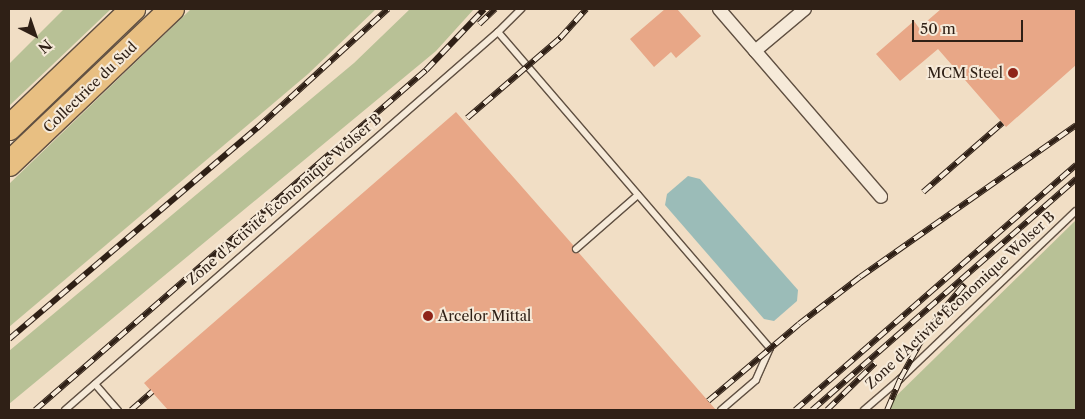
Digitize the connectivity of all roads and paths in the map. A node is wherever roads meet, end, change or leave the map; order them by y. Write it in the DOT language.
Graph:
graph roads {
  1 [pos="133,9"];
  2 [pos="172,9"];
  3 [pos="522,9"];
  4 [pos="718,9"];
  5 [pos="804,9"];
  6 [pos="498,32"];
  7 [pos="755,51"];
  8 [pos="9,128"];
  9 [pos="9,164"];
  10 [pos="638,195"];
  11 [pos="881,197"];
  12 [pos="1076,211"];
  13 [pos="576,249"];
  14 [pos="95,384"];
  15 [pos="65,410"];
  16 [pos="118,410"];
  17 [pos="721,410"];
  18 [pos="864,410"];
  1 -- 8 [label="highway, Collectrice du Sud"];
  2 -- 9 [label="highway, Collectrice du Sud"];
  3 -- 6 [label="lane, Zone d'Activité Économique Wolser B"];
  4 -- 7 [label="street"];
  5 -- 7 [label="street"];
  6 -- 10 [label="lane"];
  6 -- 14 [label="lane, Zone d'Activité Économique Wolser B"];
  7 -- 11 [label="street"];
  10 -- 13 [label="lane"];
  10 -- 17 [label="lane"];
  12 -- 18 [label="lane, Zone d'Activité Économique Wolser B"];
  14 -- 15 [label="lane, Zone d'Activité Économique Wolser B"];
  14 -- 16 [label="lane"];
}
